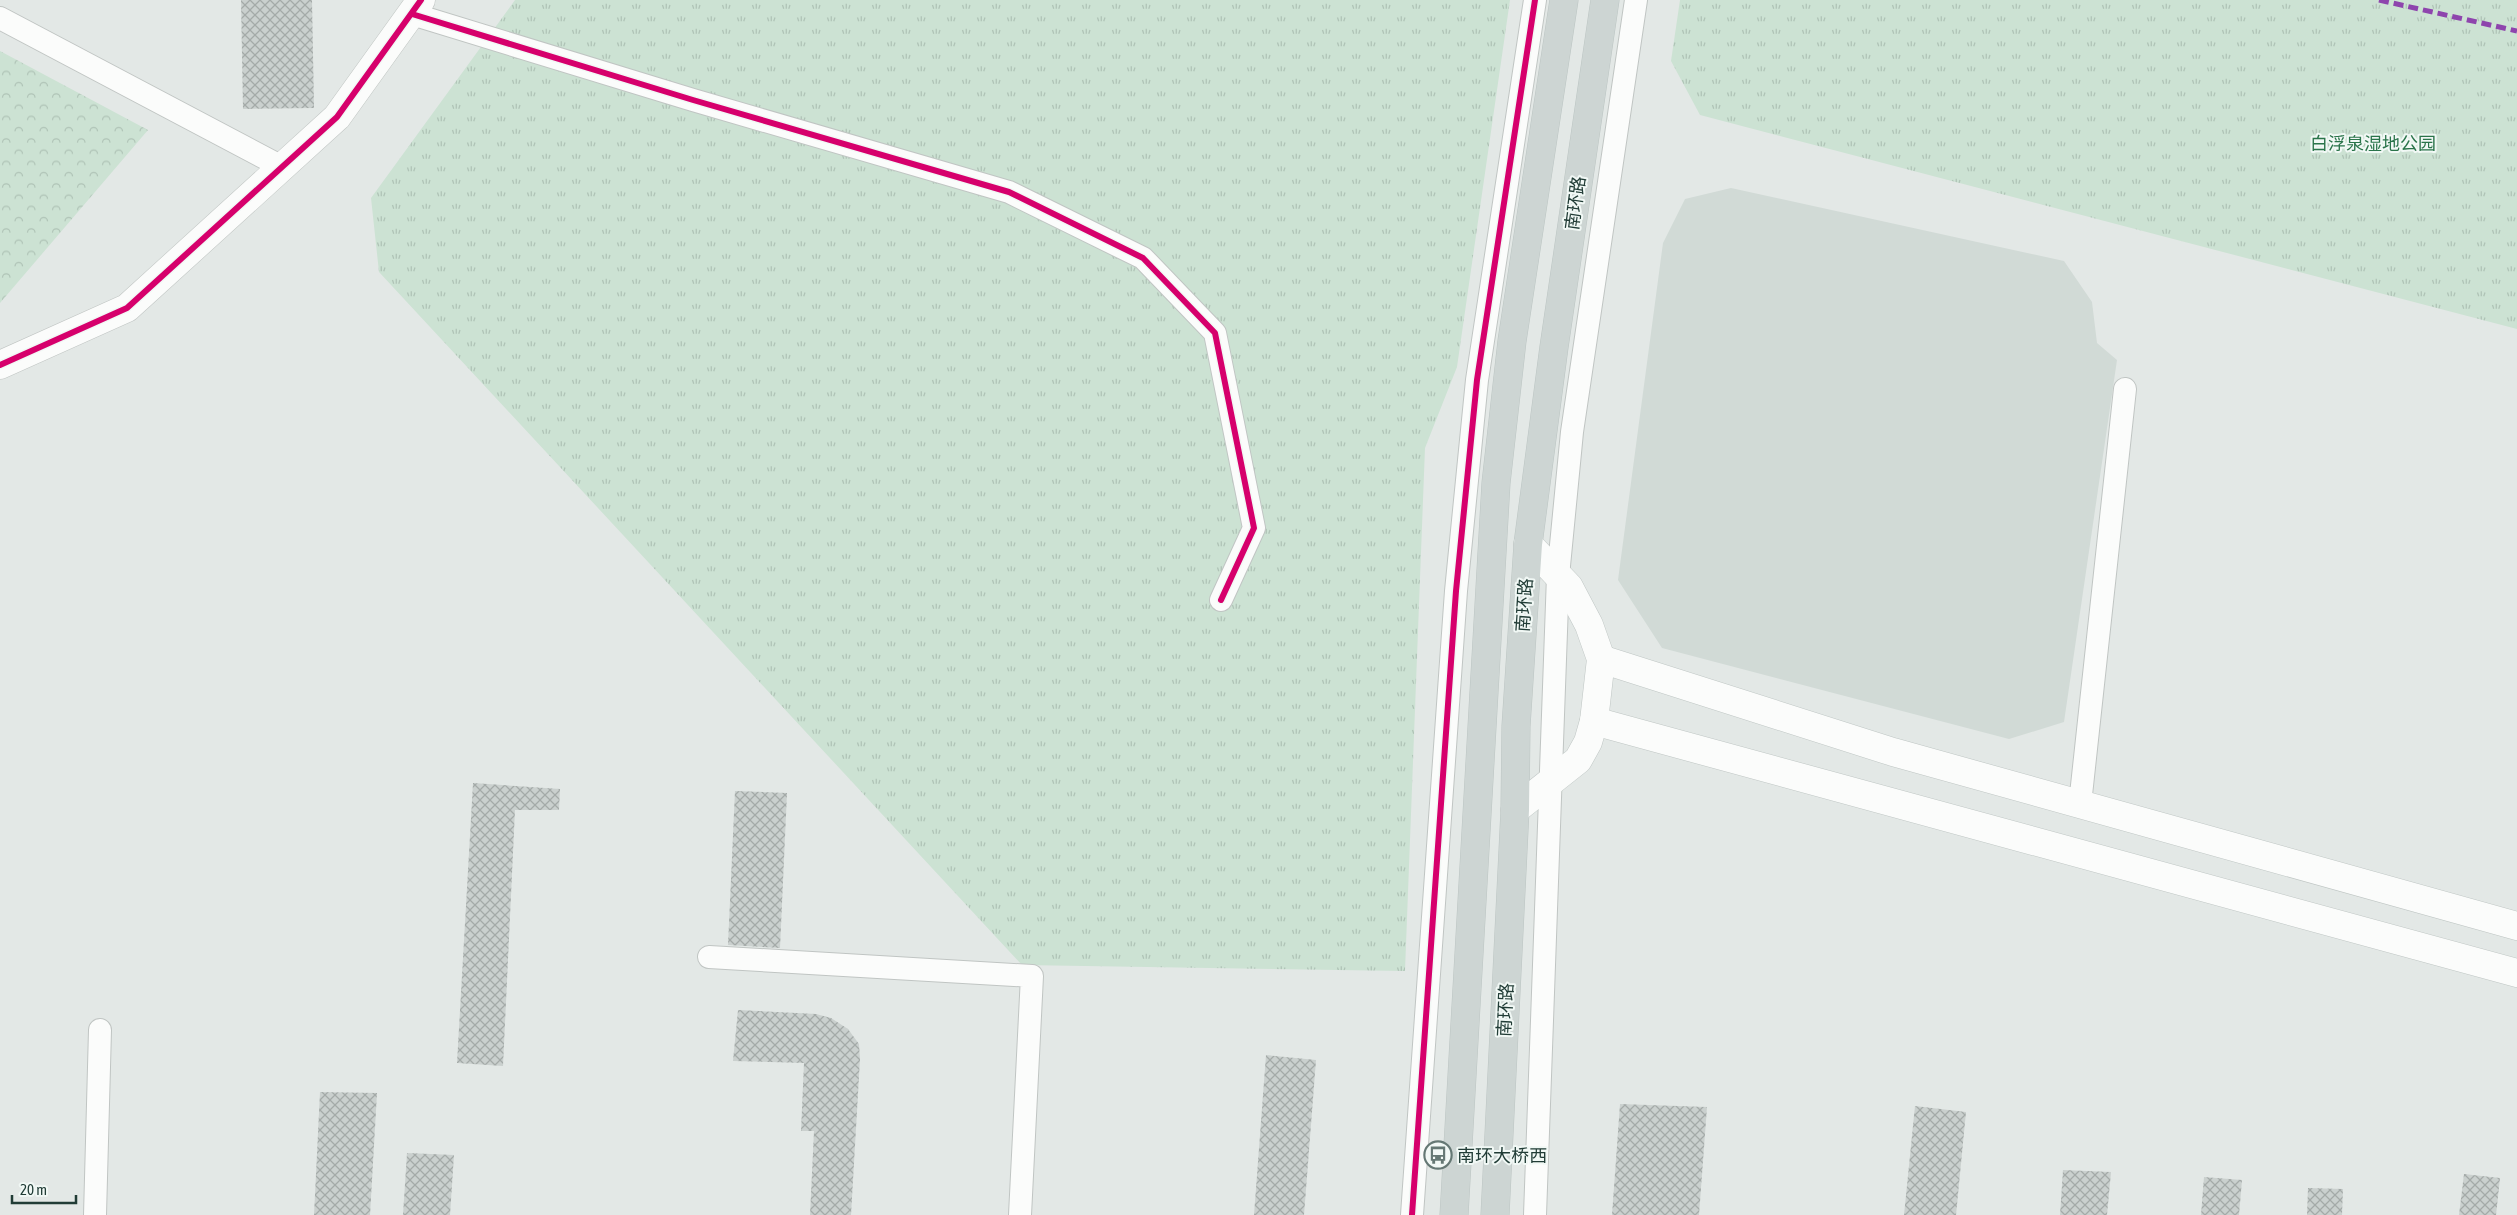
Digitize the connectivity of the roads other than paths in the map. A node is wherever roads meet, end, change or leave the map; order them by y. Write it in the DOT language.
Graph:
graph roads {
  1 [pos="1535,0"];
  2 [pos="1564,0"];
  3 [pos="1605,0"];
  4 [pos="1636,0"];
  5 [pos="416,7"];
  6 [pos="0,18"];
  7 [pos="282,167"];
  8 [pos="0,365"];
  9 [pos="2125,389"];
  10 [pos="1528,544"];
  11 [pos="1558,576"];
  12 [pos="1221,600"];
  13 [pos="1601,659"];
  14 [pos="1594,720"];
  15 [pos="1550,781"];
  16 [pos="2080,804"];
  17 [pos="1515,810"];
  18 [pos="2517,926"];
  19 [pos="709,958"];
  20 [pos="2517,973"];
  21 [pos="100,1030"];
  22 [pos="96,1215"];
  23 [pos="1020,1215"];
  24 [pos="1412,1215"];
  25 [pos="1454,1215"];
  26 [pos="1495,1215"];
  27 [pos="1536,1215"];
  1 -- 24 [label="street"];
  2 -- 25 [label="main road, 南环路"];
  3 -- 10 [label="main road, 南环路"];
  4 -- 11 [label="street"];
  5 -- 7 [label="main road"];
  5 -- 12 [label="street"];
  6 -- 7 [label="street"];
  7 -- 8 [label="main road"];
  9 -- 16 [label="street"];
  10 -- 11 [label="main road"];
  10 -- 17 [label="main road, 南环路"];
  11 -- 13 [label="main road"];
  11 -- 15 [label="street"];
  13 -- 14 [label="main road"];
  13 -- 16 [label="main road"];
  14 -- 15 [label="main road"];
  14 -- 20 [label="main road"];
  15 -- 17 [label="main road"];
  15 -- 27 [label="street"];
  16 -- 18 [label="main road"];
  17 -- 26 [label="main road, 南环路"];
  19 -- 23 [label="street"];
  21 -- 22 [label="street"];
}
